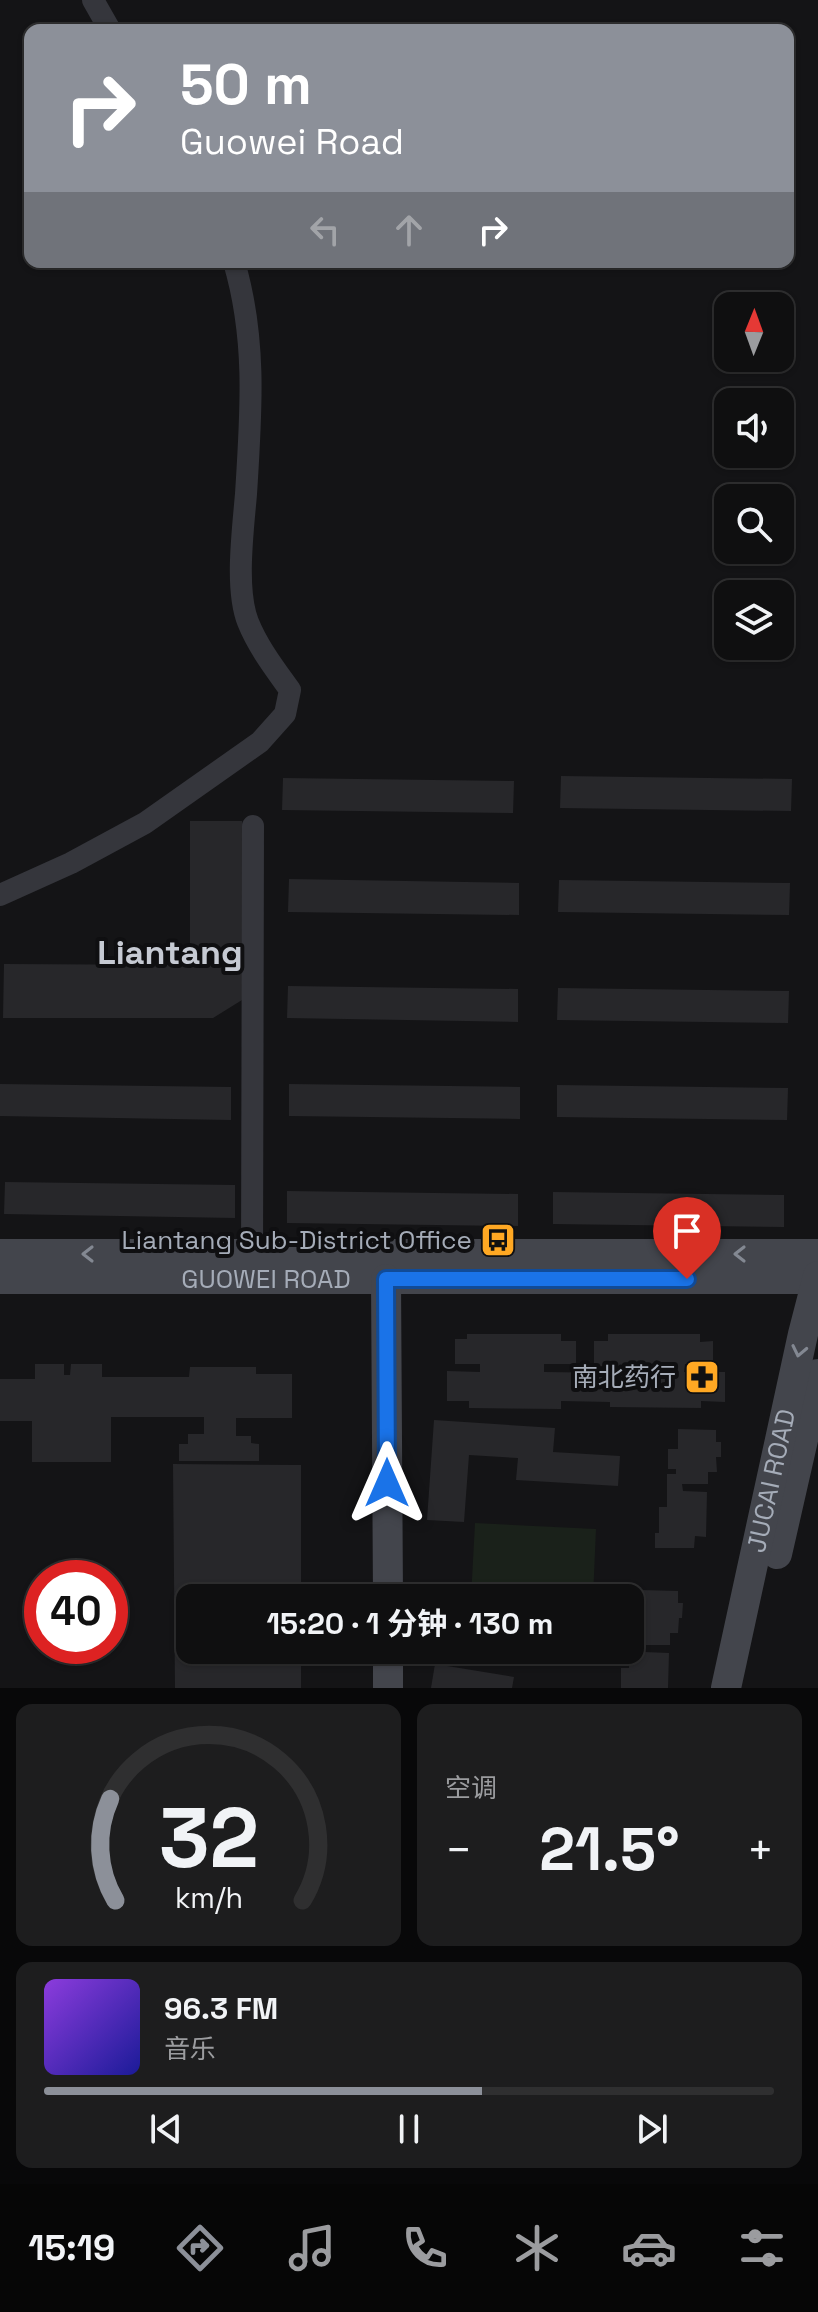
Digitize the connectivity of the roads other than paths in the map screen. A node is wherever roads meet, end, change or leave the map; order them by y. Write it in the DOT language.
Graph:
graph roads {
  1 [pos="93,0"];
  2 [pos="107,24"];
  3 [pos="236,268"];
  4 [pos="253,826"];
  5 [pos="0,895"];
  6 [pos="0,1254"];
  7 [pos="252,1266"];
  8 [pos="818,1272"];
  9 [pos="0,1279"];
  10 [pos="386,1279"];
  11 [pos="818,1374"];
  12 [pos="388,1584"];
  13 [pos="388,1664"];
  14 [pos="388,1688"];
  15 [pos="726,1688"];
  16 [pos="746,1688"];
  1 -- 2 [label="street"];
  3 -- 5 [label="street"];
  4 -- 7 [label="street"];
  7 -- 6 [label="street, GUOWEI ROAD, one-way"];
  8 -- 7 [label="street, GUOWEI ROAD, one-way"];
  7 -- 9 [label="street, GUOWEI ROAD"];
  7 -- 10 [label="street, GUOWEI ROAD"];
  8 -- 10 [label="street, GUOWEI ROAD"];
  8 -- 15 [label="street, JUCAI ROAD, one-way"];
  10 -- 12 [label="street"];
  11 -- 16 [label="street, JUCAI ROAD"];
  13 -- 14 [label="street"];
}
